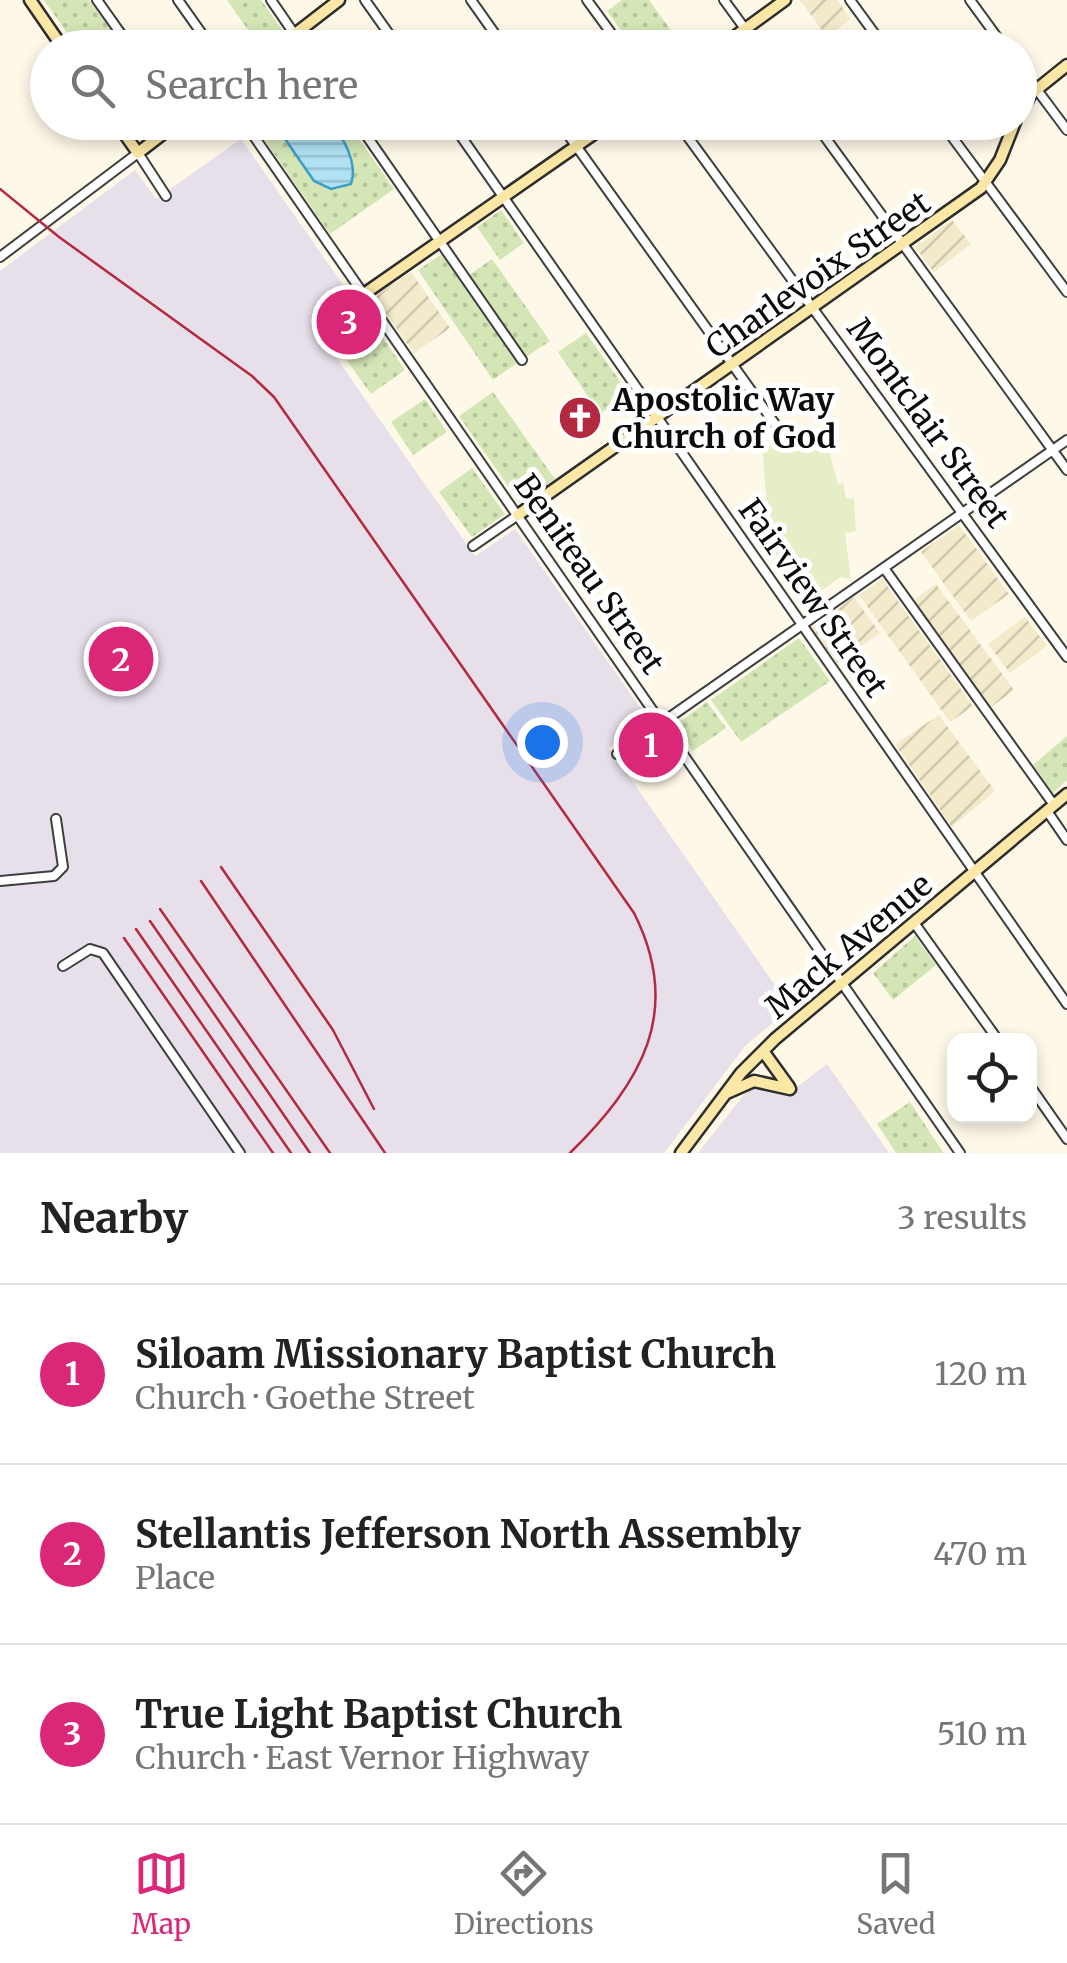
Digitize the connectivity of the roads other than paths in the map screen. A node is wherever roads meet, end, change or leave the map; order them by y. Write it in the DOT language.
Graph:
graph roads {
  1 [pos="30,0"];
  2 [pos="98,0"];
  3 [pos="178,0"];
  4 [pos="271,0"];
  5 [pos="339,0"];
  6 [pos="366,0"];
  7 [pos="471,0"];
  8 [pos="588,0"];
  9 [pos="724,0"];
  10 [pos="786,0"];
  11 [pos="850,0"];
  12 [pos="970,0"];
  13 [pos="745,29"];
  14 [pos="51,30"];
  15 [pos="119,30"];
  16 [pos="199,30"];
  17 [pos="291,30"];
  18 [pos="299,30"];
  19 [pos="387,30"];
  20 [pos="492,30"];
  21 [pos="609,30"];
  22 [pos="872,30"];
  23 [pos="992,30"];
  24 [pos="1067,65"];
  25 [pos="1037,88"];
  26 [pos="1037,90"];
  27 [pos="1067,130"];
  28 [pos="129,140"];
  29 [pos="155,140"];
  30 [pos="257,140"];
  31 [pos="369,140"];
  32 [pos="464,140"];
  33 [pos="572,140"];
  34 [pos="585,140"];
  35 [pos="690,140"];
  36 [pos="827,140"];
  37 [pos="954,140"];
  38 [pos="1006,140"];
  39 [pos="576,146"];
  40 [pos="138,153"];
  41 [pos="986,183"];
  42 [pos="166,196"];
  43 [pos="504,197"];
  44 [pos="440,242"];
  45 [pos="0,243"];
  46 [pos="904,246"];
  47 [pos="3,255"];
  48 [pos="1067,292"];
  49 [pos="364,294"];
  50 [pos="813,309"];
  51 [pos="319,326"];
  52 [pos="522,360"];
  53 [pos="734,365"];
  54 [pos="657,418"];
  55 [pos="776,424"];
  56 [pos="1067,440"];
  57 [pos="1052,450"];
  58 [pos="1067,470"];
  59 [pos="962,513"];
  60 [pos="518,515"];
  61 [pos="473,546"];
  62 [pos="884,568"];
  63 [pos="802,626"];
  64 [pos="1067,656"];
  65 [pos="662,722"];
  66 [pos="617,754"];
  67 [pos="1067,794"];
  68 [pos="1050,808"];
  69 [pos="56,819"];
  70 [pos="1067,840"];
  71 [pos="975,873"];
  72 [pos="0,881"];
  73 [pos="916,924"];
  74 [pos="63,966"];
  75 [pos="844,984"];
  76 [pos="1067,1004"];
  77 [pos="993,1033"];
  78 [pos="764,1050"];
  79 [pos="726,1094"];
  80 [pos="1037,1096"];
  81 [pos="1067,1138"];
  82 [pos="240,1153"];
  83 [pos="681,1153"];
  84 [pos="960,1153"];
  1 -- 14 [label="street"];
  2 -- 15 [label="street"];
  3 -- 16 [label="street"];
  4 -- 17 [label="street"];
  5 -- 18 [label="street"];
  6 -- 19 [label="street"];
  7 -- 20 [label="street"];
  8 -- 21 [label="street"];
  9 -- 13 [label="street"];
  10 -- 13 [label="street"];
  11 -- 22 [label="street"];
  12 -- 23 [label="street"];
  24 -- 25 [label="street"];
  26 -- 27 [label="street"];
  28 -- 40 [label="street"];
  29 -- 40 [label="street"];
  30 -- 49 [label="street, Beniteau Street"];
  31 -- 44 [label="street"];
  32 -- 43 [label="street, Fairview Street"];
  33 -- 39 [label="street"];
  34 -- 39 [label="street"];
  35 -- 50 [label="street, Montclair Street"];
  36 -- 46 [label="street"];
  37 -- 41 [label="street"];
  38 -- 41 [label="street, Charlevoix Street"];
  39 -- 43 [label="street"];
  39 -- 53 [label="street"];
  40 -- 42 [label="street"];
  40 -- 47 [label="street"];
  41 -- 46 [label="street, Charlevoix Street"];
  41 -- 48 [label="street"];
  43 -- 44 [label="street"];
  43 -- 54 [label="street, Fairview Street"];
  44 -- 49 [label="street"];
  44 -- 52 [label="street"];
  45 -- 47 [label="street"];
  46 -- 50 [label="street, Charlevoix Street"];
  46 -- 57 [label="street"];
  49 -- 51 [label="street"];
  49 -- 60 [label="street, Beniteau Street"];
  50 -- 53 [label="street, Charlevoix Street"];
  50 -- 59 [label="street, Montclair Street"];
  53 -- 54 [label="street, Charlevoix Street"];
  53 -- 55 [label="street"];
  54 -- 60 [label="street, Charlevoix Street"];
  54 -- 63 [label="street, Fairview Street"];
  56 -- 57 [label="street"];
  57 -- 58 [label="street"];
  57 -- 59 [label="street"];
  59 -- 62 [label="street"];
  59 -- 64 [label="street, Montclair Street"];
  60 -- 61 [label="street, Charlevoix Street"];
  60 -- 65 [label="street, Beniteau Street"];
  62 -- 63 [label="street"];
  62 -- 68 [label="street"];
  63 -- 65 [label="street"];
  63 -- 71 [label="street, Fairview Street"];
  65 -- 66 [label="street"];
  65 -- 75 [label="street, Beniteau Street"];
  67 -- 68 [label="street, Mack Avenue"];
  68 -- 70 [label="street"];
  68 -- 71 [label="street, Mack Avenue"];
  69 -- 72 [label="street"];
  71 -- 73 [label="street, Mack Avenue"];
  71 -- 76 [label="street, Fairview Street"];
  73 -- 75 [label="street, Mack Avenue"];
  73 -- 77 [label="street"];
  74 -- 82 [label="street"];
  75 -- 78 [label="street, Mack Avenue"];
  75 -- 84 [label="street, Beniteau Street"];
  78 -- 79 [label="street, Mack Avenue"];
  78 -- 79 [label="street"];
  79 -- 83 [label="street, Mack Avenue"];
  80 -- 81 [label="street"];
}
